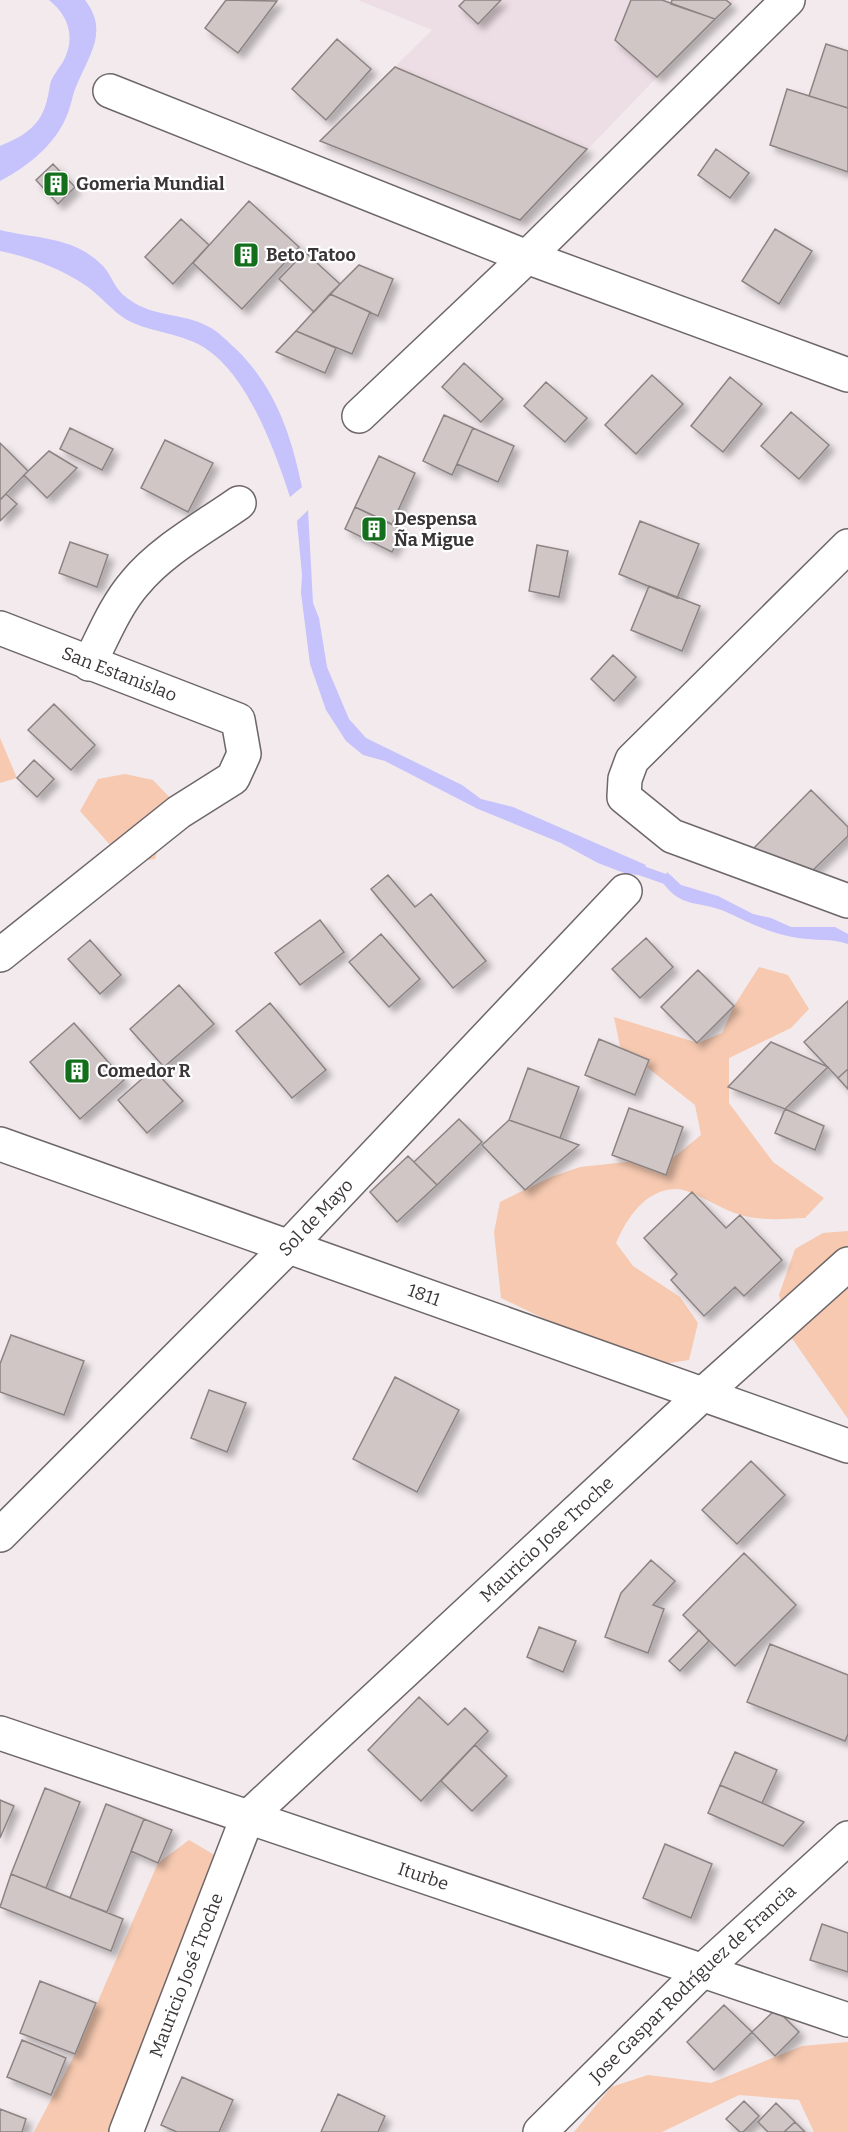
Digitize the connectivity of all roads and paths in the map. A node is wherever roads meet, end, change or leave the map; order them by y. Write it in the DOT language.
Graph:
graph roads {
  1 [pos="788,0"];
  2 [pos="110,92"];
  3 [pos="527,257"];
  4 [pos="848,375"];
  5 [pos="359,416"];
  6 [pos="239,503"];
  7 [pos="848,546"];
  8 [pos="0,628"];
  9 [pos="89,664"];
  10 [pos="625,891"];
  11 [pos="848,901"];
  12 [pos="0,955"];
  13 [pos="0,1144"];
  14 [pos="290,1245"];
  15 [pos="848,1264"];
  16 [pos="703,1394"];
  17 [pos="848,1446"];
  18 [pos="0,1535"];
  19 [pos="0,1733"];
  20 [pos="247,1818"];
  21 [pos="848,1838"];
  22 [pos="702,1971"];
  23 [pos="848,2020"];
  24 [pos="126,2132"];
  25 [pos="540,2132"];
  1 -- 3 [label="street"];
  2 -- 3 [label="street"];
  3 -- 4 [label="street"];
  3 -- 5 [label="street"];
  6 -- 9 [label="street"];
  7 -- 11 [label="street"];
  8 -- 9 [label="street, San Estanislao"];
  9 -- 12 [label="street, San Estanislao"];
  10 -- 14 [label="street, Sol de Mayo"];
  13 -- 14 [label="street, 1811"];
  14 -- 16 [label="street, 1811"];
  14 -- 18 [label="street, Sol de Mayo"];
  15 -- 16 [label="street, Mauricio Jose Troche"];
  16 -- 17 [label="street, 1811"];
  16 -- 20 [label="street, Mauricio Jose Troche"];
  19 -- 20 [label="street, Iturbe"];
  20 -- 22 [label="street, Iturbe"];
  20 -- 24 [label="street, Mauricio José Troche"];
  21 -- 22 [label="street, Jose Gaspar Rodríguez de Francia"];
  22 -- 23 [label="street, Iturbe"];
  22 -- 25 [label="street, Jose Gaspar Rodríguez de Francia"];
}
